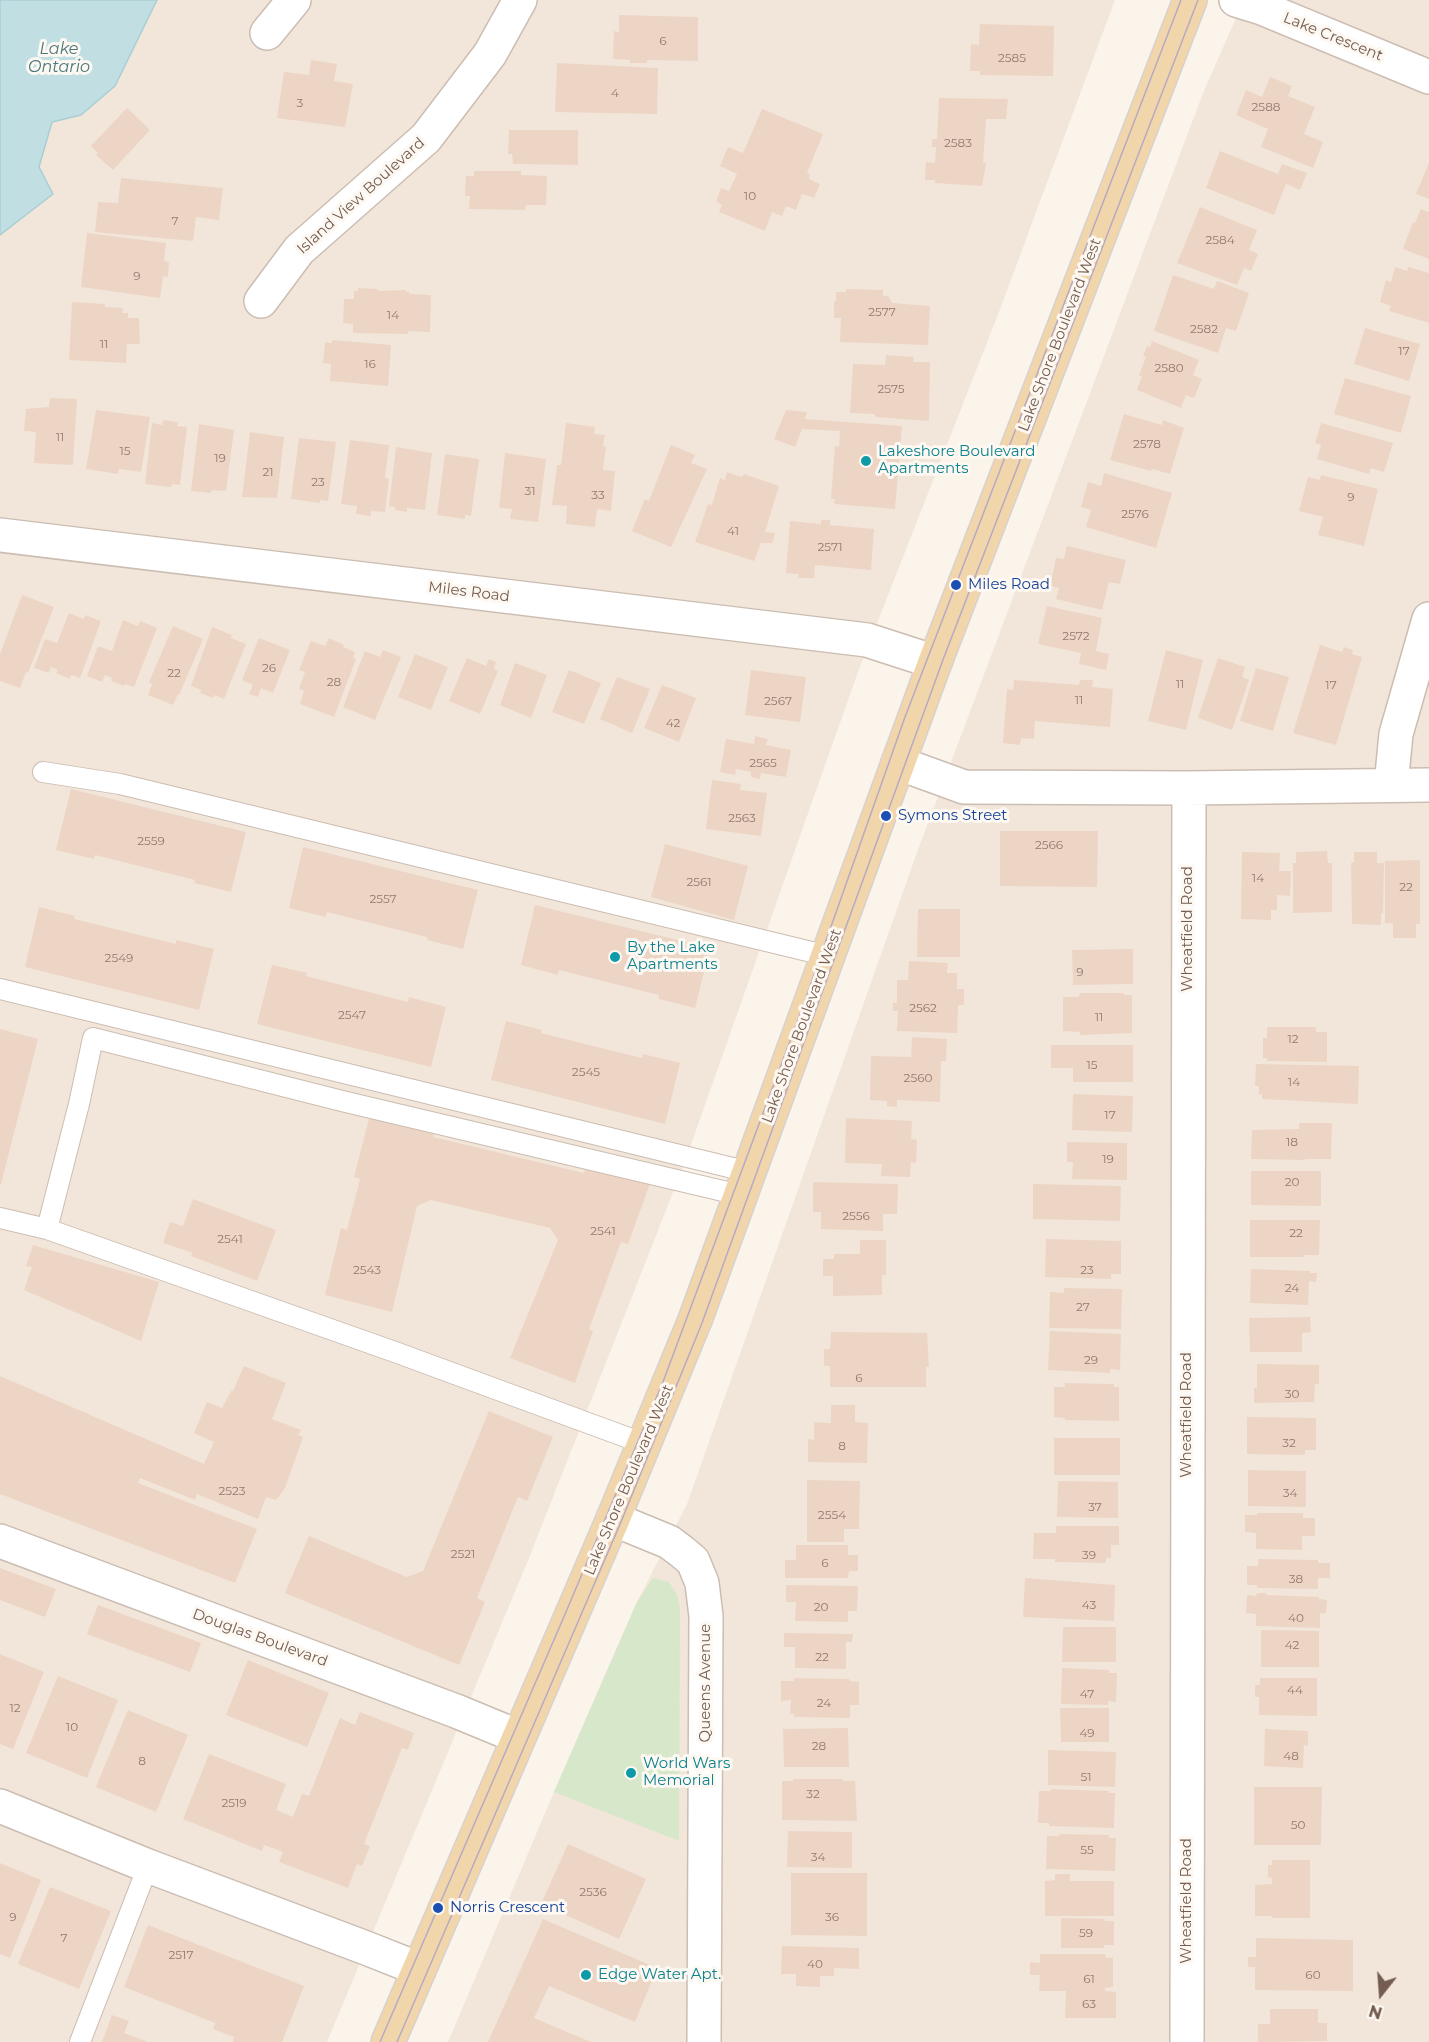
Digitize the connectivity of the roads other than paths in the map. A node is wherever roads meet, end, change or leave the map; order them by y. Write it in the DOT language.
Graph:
graph roads {
  1 [pos="294,0"];
  2 [pos="520,0"];
  3 [pos="1190,0"];
  4 [pos="1236,0"];
  5 [pos="267,33"];
  6 [pos="1429,77"];
  7 [pos="261,301"];
  8 [pos="0,535"];
  9 [pos="1429,619"];
  10 [pos="935,662"];
  11 [pos="898,763"];
  12 [pos="43,772"];
  13 [pos="1391,785"];
  14 [pos="1429,785"];
  15 [pos="1189,788"];
  16 [pos="828,956"];
  17 [pos="0,989"];
  18 [pos="745,1184"];
  19 [pos="0,1218"];
  20 [pos="47,1229"];
  21 [pos="645,1444"];
  22 [pos="613,1519"];
  23 [pos="0,1541"];
  24 [pos="519,1737"];
  25 [pos="0,1806"];
  26 [pos="147,1866"];
  27 [pos="419,1970"];
  28 [pos="80,2042"];
  29 [pos="388,2042"];
  30 [pos="704,2042"];
  31 [pos="1187,2042"];
  1 -- 5 [label="street"];
  2 -- 7 [label="street, Island View Boulevard"];
  3 -- 10 [label="main road, Lake Shore Boulevard West"];
  4 -- 6 [label="street, Lake Crescent"];
  8 -- 10 [label="street, Miles Road"];
  9 -- 13 [label="street"];
  10 -- 11 [label="main road, Lake Shore Boulevard West"];
  11 -- 15 [label="street"];
  11 -- 16 [label="main road, Lake Shore Boulevard West"];
  12 -- 16 [label="lane"];
  13 -- 14 [label="street"];
  13 -- 15 [label="street"];
  15 -- 31 [label="street, Wheatfield Road"];
  16 -- 18 [label="main road, Lake Shore Boulevard West"];
  17 -- 18 [label="lane"];
  18 -- 20 [label="lane"];
  18 -- 21 [label="main road, Lake Shore Boulevard West"];
  19 -- 20 [label="lane"];
  20 -- 21 [label="lane"];
  21 -- 22 [label="main road, Lake Shore Boulevard West"];
  22 -- 24 [label="main road, Lake Shore Boulevard West"];
  22 -- 30 [label="street, Queens Avenue"];
  23 -- 24 [label="street, Douglas Boulevard"];
  24 -- 27 [label="main road, Lake Shore Boulevard West"];
  25 -- 26 [label="street"];
  26 -- 27 [label="street"];
  26 -- 28 [label="lane"];
  27 -- 29 [label="main road, Lake Shore Boulevard West"];
}
